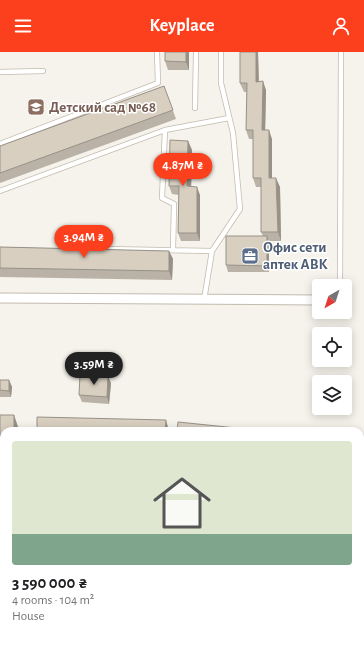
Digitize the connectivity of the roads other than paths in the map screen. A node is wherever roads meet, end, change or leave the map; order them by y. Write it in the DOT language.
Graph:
graph roads {
  1 [pos="158,52"];
  2 [pos="196,52"];
  3 [pos="221,52"];
  4 [pos="341,52"];
  5 [pos="0,72"];
  6 [pos="43,72"];
  7 [pos="194,108"];
  8 [pos="230,118"];
  9 [pos="165,130"];
  10 [pos="0,144"];
  11 [pos="0,191"];
  12 [pos="102,249"];
  13 [pos="173,250"];
  14 [pos="212,251"];
  15 [pos="340,279"];
  16 [pos="0,298"];
  17 [pos="204,300"];
  18 [pos="312,300"];
  1 -- 10 [label="lane"];
  2 -- 7 [label="lane"];
  3 -- 8 [label="lane"];
  4 -- 15 [label="lane"];
  5 -- 6 [label="lane"];
  8 -- 9 [label="lane"];
  8 -- 14 [label="lane"];
  9 -- 11 [label="lane"];
  9 -- 13 [label="lane"];
  12 -- 13 [label="lane"];
  13 -- 14 [label="lane"];
  14 -- 17 [label="lane"];
  16 -- 17 [label="street"];
  17 -- 18 [label="street"];
}
